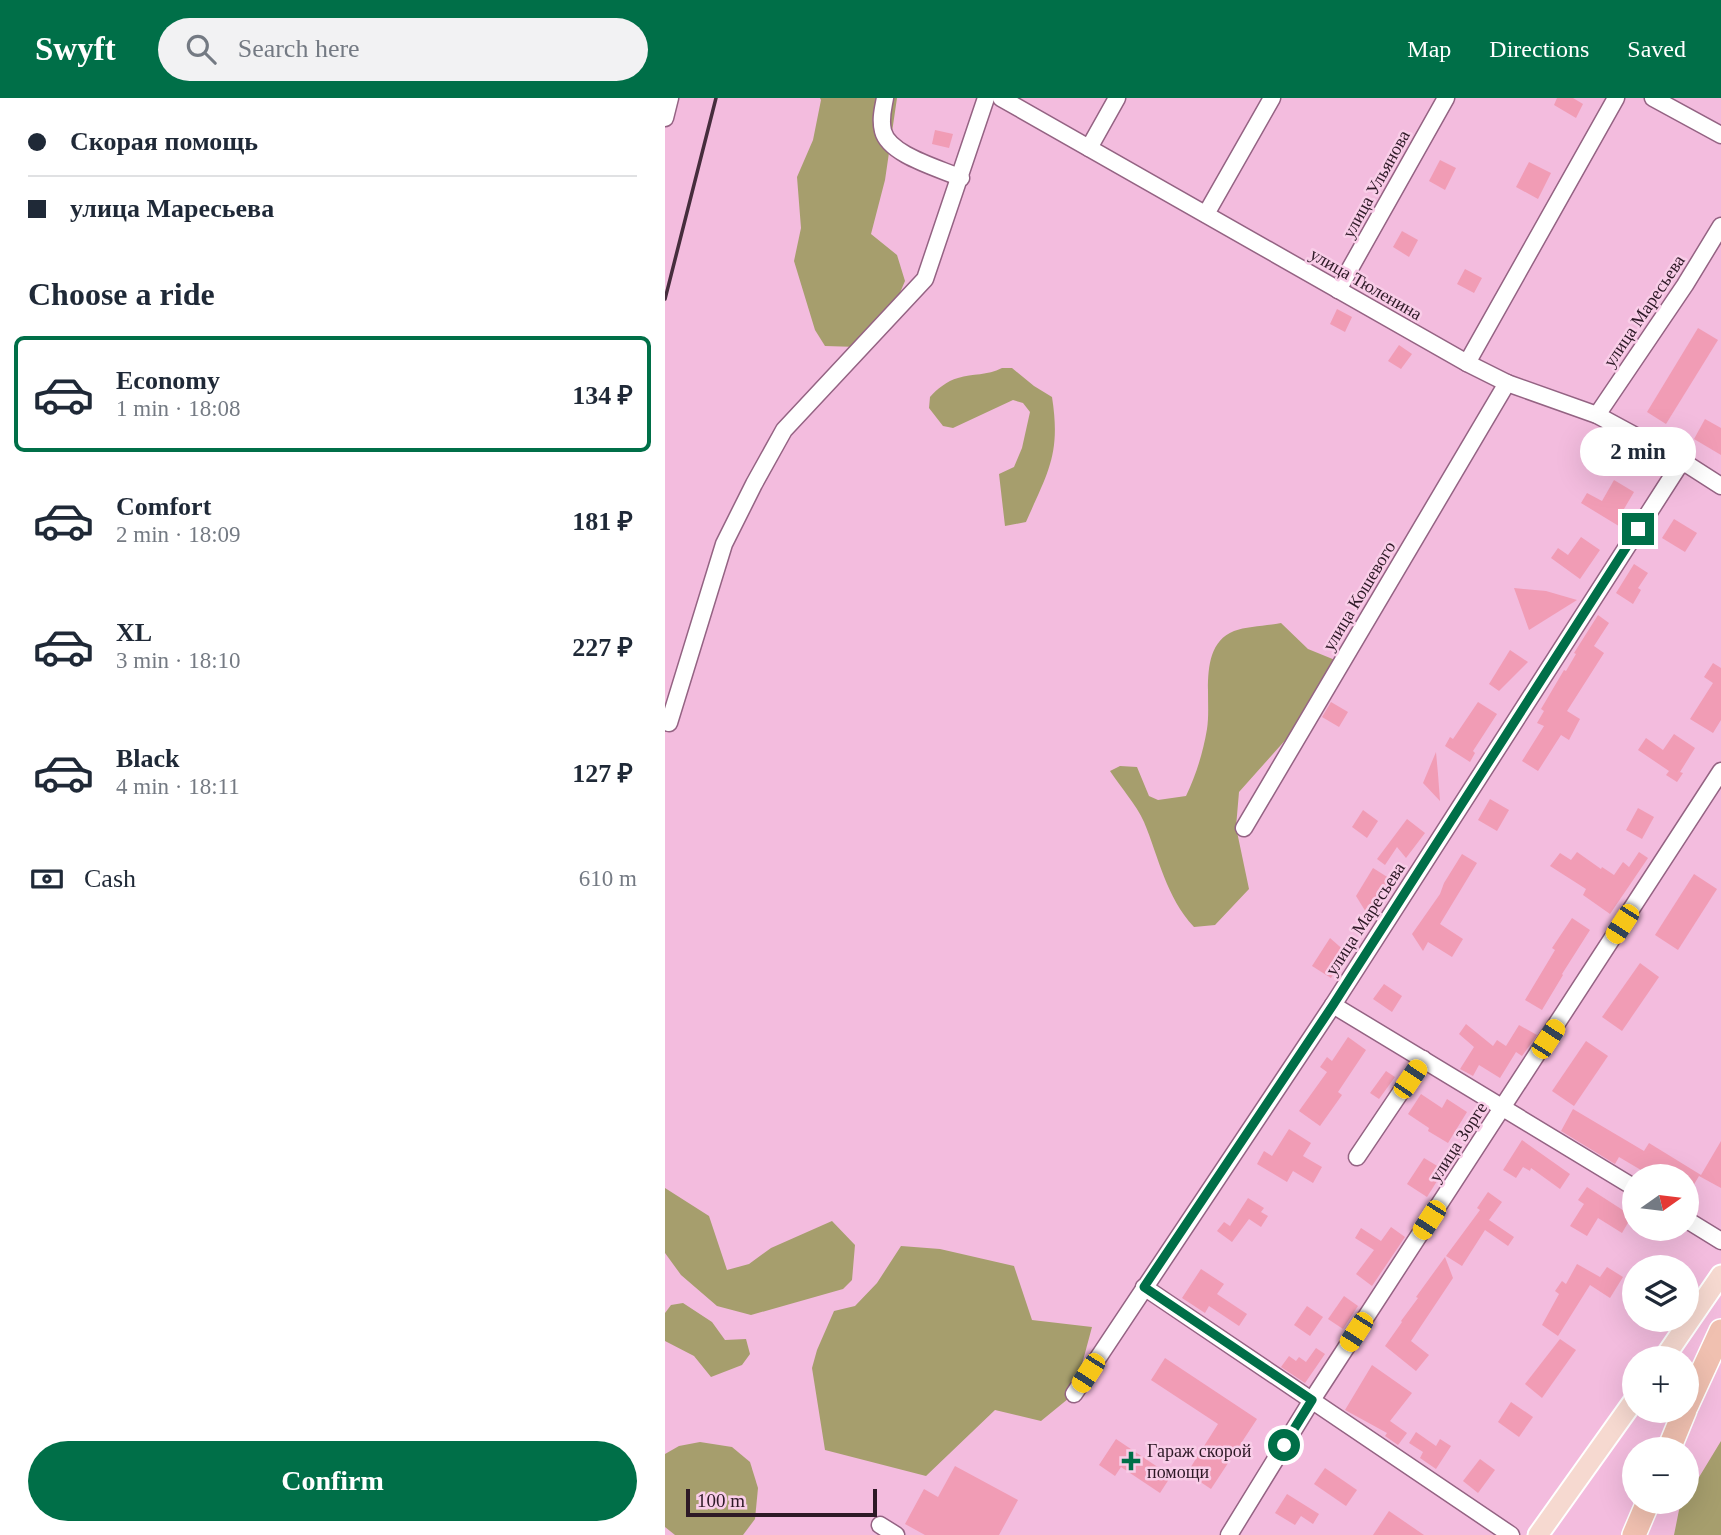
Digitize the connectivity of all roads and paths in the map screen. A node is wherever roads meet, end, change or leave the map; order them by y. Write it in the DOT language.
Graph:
graph roads {
  1 [pos="670,98"];
  2 [pos="885,98"];
  3 [pos="986,98"];
  4 [pos="1001,98"];
  5 [pos="1117,98"];
  6 [pos="1272,98"];
  7 [pos="1446,98"];
  8 [pos="1616,98"];
  9 [pos="1653,98"];
  10 [pos="665,118"];
  11 [pos="1721,135"];
  12 [pos="1089,148"];
  13 [pos="961,178"];
  14 [pos="1206,214"];
  15 [pos="1721,226"];
  16 [pos="1338,290"];
  17 [pos="1467,363"];
  18 [pos="1507,383"];
  19 [pos="1597,415"];
  20 [pos="1682,461"];
  21 [pos="1721,486"];
  22 [pos="669,723"];
  23 [pos="1721,771"];
  24 [pos="1244,828"];
  25 [pos="1333,1005"];
  26 [pos="1423,1059"];
  27 [pos="1503,1108"];
  28 [pos="1357,1157"];
  29 [pos="1622,1180"];
  30 [pos="1699,1227"];
  31 [pos="1721,1241"];
  32 [pos="1721,1275"];
  33 [pos="1144,1287"];
  34 [pos="1721,1331"];
  35 [pos="1672,1346"];
  36 [pos="1699,1379"];
  37 [pos="1074,1394"];
  38 [pos="1312,1400"];
  39 [pos="1622,1417"];
  40 [pos="1643,1514"];
  41 [pos="880,1525"];
  42 [pos="896,1535"];
  43 [pos="1229,1535"];
  44 [pos="1511,1535"];
  45 [pos="1538,1535"];
  46 [pos="1634,1535"];
  1 -- 10 [label="street"];
  2 -- 13 [label="street"];
  3 -- 13 [label="street"];
  4 -- 12 [label="street, улица Тюленина"];
  5 -- 12 [label="street"];
  6 -- 14 [label="street"];
  7 -- 16 [label="street, улица Ульянова"];
  8 -- 17 [label="street"];
  9 -- 11 [label="street"];
  12 -- 14 [label="street, улица Тюленина"];
  13 -- 22 [label="street"];
  14 -- 16 [label="street, улица Тюленина"];
  15 -- 19 [label="street, улица Маресьева"];
  16 -- 17 [label="street, улица Тюленина"];
  17 -- 18 [label="street, улица Тюленина"];
  18 -- 19 [label="street, улица Тюленина"];
  18 -- 24 [label="street, улица Кошевого"];
  19 -- 20 [label="street, улица Тюленина"];
  20 -- 21 [label="street, улица Тюленина"];
  20 -- 25 [label="street, улица Маресьева"];
  23 -- 27 [label="street, улица Зорге"];
  25 -- 26 [label="street"];
  25 -- 33 [label="street, улица Маресьева"];
  26 -- 27 [label="street"];
  26 -- 28 [label="street"];
  27 -- 29 [label="street"];
  27 -- 38 [label="street, улица Зорге"];
  30 -- 31 [label="street"];
  32 -- 35 [label="main road"];
  33 -- 37 [label="street, улица Маресьева"];
  33 -- 38 [label="street"];
  34 -- 36 [label="highway"];
  38 -- 43 [label="street, улица Зорге"];
  38 -- 44 [label="street"];
  39 -- 45 [label="main road"];
  40 -- 46 [label="highway"];
  41 -- 42 [label="street"];
}
